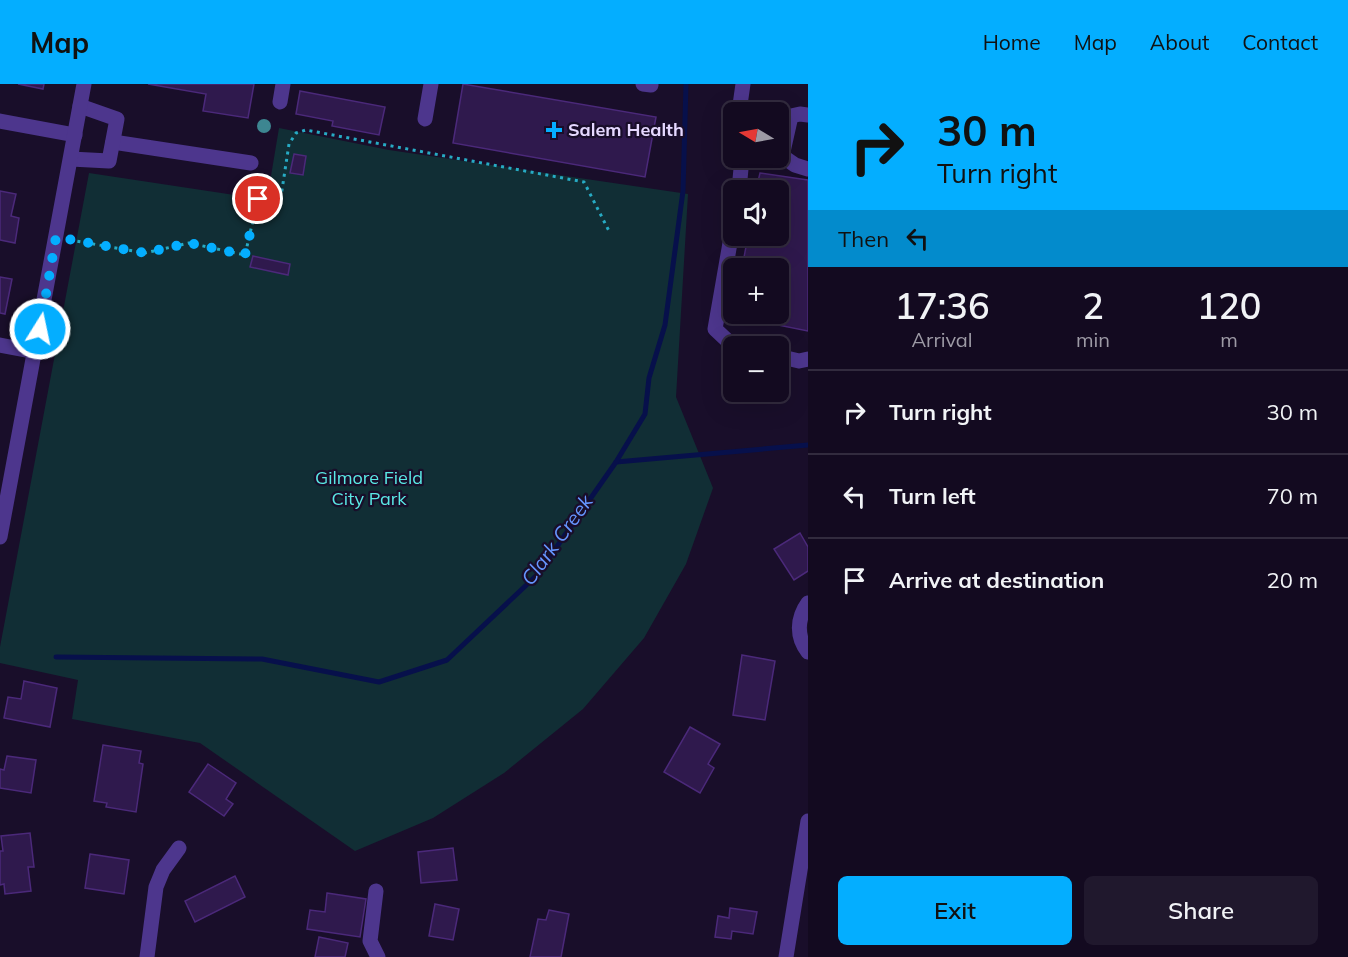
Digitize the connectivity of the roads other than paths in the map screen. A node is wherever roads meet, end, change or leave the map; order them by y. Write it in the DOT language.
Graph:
graph roads {
  1 [pos="84,84"];
  2 [pos="284,84"];
  3 [pos="431,84"];
  4 [pos="743,84"];
  5 [pos="280,102"];
  6 [pos="740,102"];
  7 [pos="80,106"];
  8 [pos="808,115"];
  9 [pos="425,118"];
  10 [pos="0,121"];
  11 [pos="789,123"];
  12 [pos="75,135"];
  13 [pos="113,142"];
  14 [pos="71,159"];
  15 [pos="789,161"];
  16 [pos="251,163"];
  17 [pos="808,169"];
  18 [pos="729,246"];
  19 [pos="723,336"];
  20 [pos="0,345"];
  21 [pos="36,352"];
  22 [pos="789,359"];
  23 [pos="808,359"];
  24 [pos="0,537"];
  25 [pos="808,603"];
  26 [pos="808,652"];
  27 [pos="808,821"];
  28 [pos="179,848"];
  29 [pos="376,891"];
  30 [pos="147,957"];
  31 [pos="378,957"];
  32 [pos="786,957"];
  1 -- 7 [label="street"];
  2 -- 5 [label="street"];
  3 -- 9 [label="street"];
  4 -- 6 [label="street"];
  7 -- 12 [label="street"];
  7 -- 13 [label="street"];
  8 -- 11 [label="street"];
  10 -- 12 [label="street"];
  12 -- 14 [label="street"];
  13 -- 14 [label="street"];
  13 -- 16 [label="street"];
  14 -- 21 [label="street"];
  15 -- 17 [label="street"];
  18 -- 19 [label="street"];
  20 -- 21 [label="street"];
  21 -- 24 [label="street"];
  22 -- 23 [label="street"];
  25 -- 26 [label="street"];
  27 -- 32 [label="street"];
  28 -- 30 [label="street"];
  29 -- 31 [label="street"];
}
